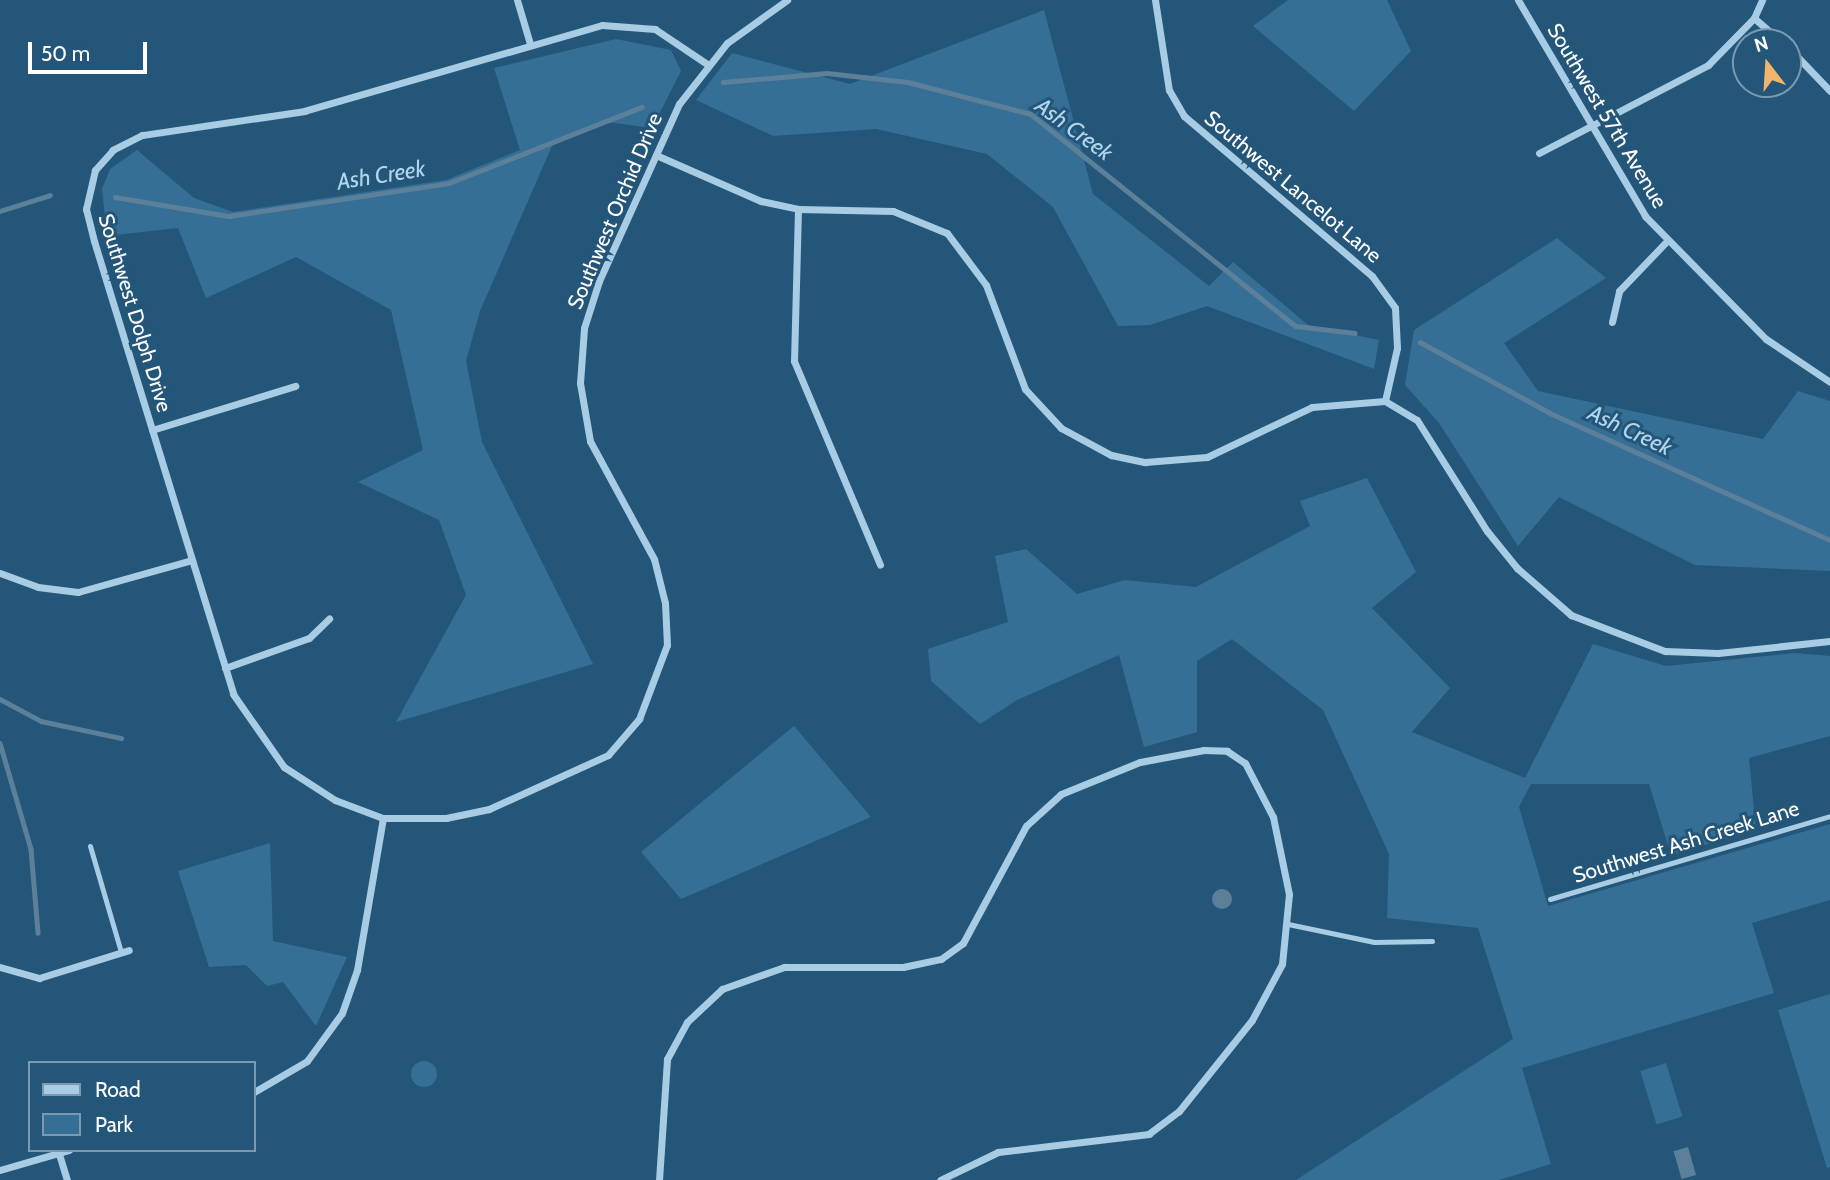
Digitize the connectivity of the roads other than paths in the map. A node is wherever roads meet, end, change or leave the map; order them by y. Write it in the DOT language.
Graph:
graph roads {
  1 [pos="517,0"];
  2 [pos="787,0"];
  3 [pos="1155,0"];
  4 [pos="1518,0"];
  5 [pos="1762,0"];
  6 [pos="1754,18"];
  7 [pos="1766,28"];
  8 [pos="530,44"];
  9 [pos="1802,62"];
  10 [pos="707,64"];
  11 [pos="1830,91"];
  12 [pos="1591,128"];
  13 [pos="1539,153"];
  14 [pos="656,155"];
  15 [pos="798,209"];
  16 [pos="1667,241"];
  17 [pos="1612,322"];
  18 [pos="1830,383"];
  19 [pos="295,386"];
  20 [pos="1385,401"];
  21 [pos="152,430"];
  22 [pos="192,560"];
  23 [pos="880,565"];
  24 [pos="0,573"];
  25 [pos="329,619"];
  26 [pos="1830,641"];
  27 [pos="225,668"];
  28 [pos="1830,816"];
  29 [pos="383,818"];
  30 [pos="90,846"];
  31 [pos="1550,900"];
  32 [pos="1288,924"];
  33 [pos="1432,941"];
  34 [pos="125,951"];
  35 [pos="0,967"];
  36 [pos="256,1091"];
  37 [pos="64,1152"];
  38 [pos="58,1154"];
  39 [pos="0,1170"];
  40 [pos="67,1180"];
  41 [pos="659,1180"];
  42 [pos="940,1180"];
  1 -- 8 [label="street"];
  2 -- 10 [label="street, Southwest Orchid Drive"];
  3 -- 20 [label="street, Southwest Lancelot Lane"];
  4 -- 12 [label="street, Southwest 57th Avenue"];
  5 -- 6 [label="street"];
  6 -- 7 [label="street"];
  6 -- 12 [label="street"];
  8 -- 10 [label="street, Southwest Dolph Drive"];
  8 -- 21 [label="street, Southwest Dolph Drive"];
  9 -- 11 [label="street"];
  10 -- 14 [label="street, Southwest Orchid Drive"];
  12 -- 13 [label="street"];
  12 -- 16 [label="street, Southwest 57th Avenue"];
  14 -- 15 [label="street"];
  14 -- 29 [label="street, Southwest Orchid Drive"];
  15 -- 20 [label="street"];
  15 -- 23 [label="street"];
  16 -- 17 [label="street"];
  16 -- 18 [label="street, Southwest 57th Avenue"];
  19 -- 21 [label="street"];
  20 -- 26 [label="street"];
  21 -- 22 [label="street, Southwest Dolph Drive"];
  22 -- 24 [label="street"];
  22 -- 27 [label="street, Southwest Dolph Drive"];
  25 -- 27 [label="street"];
  27 -- 29 [label="street, Southwest Dolph Drive"];
  28 -- 31 [label="lane, Southwest Ash Creek Lane"];
  29 -- 36 [label="street"];
  30 -- 34 [label="lane"];
  32 -- 33 [label="lane"];
  32 -- 41 [label="street"];
  32 -- 42 [label="street"];
  34 -- 35 [label="street"];
  37 -- 38 [label="street"];
  38 -- 39 [label="street"];
  38 -- 40 [label="street"];
}
